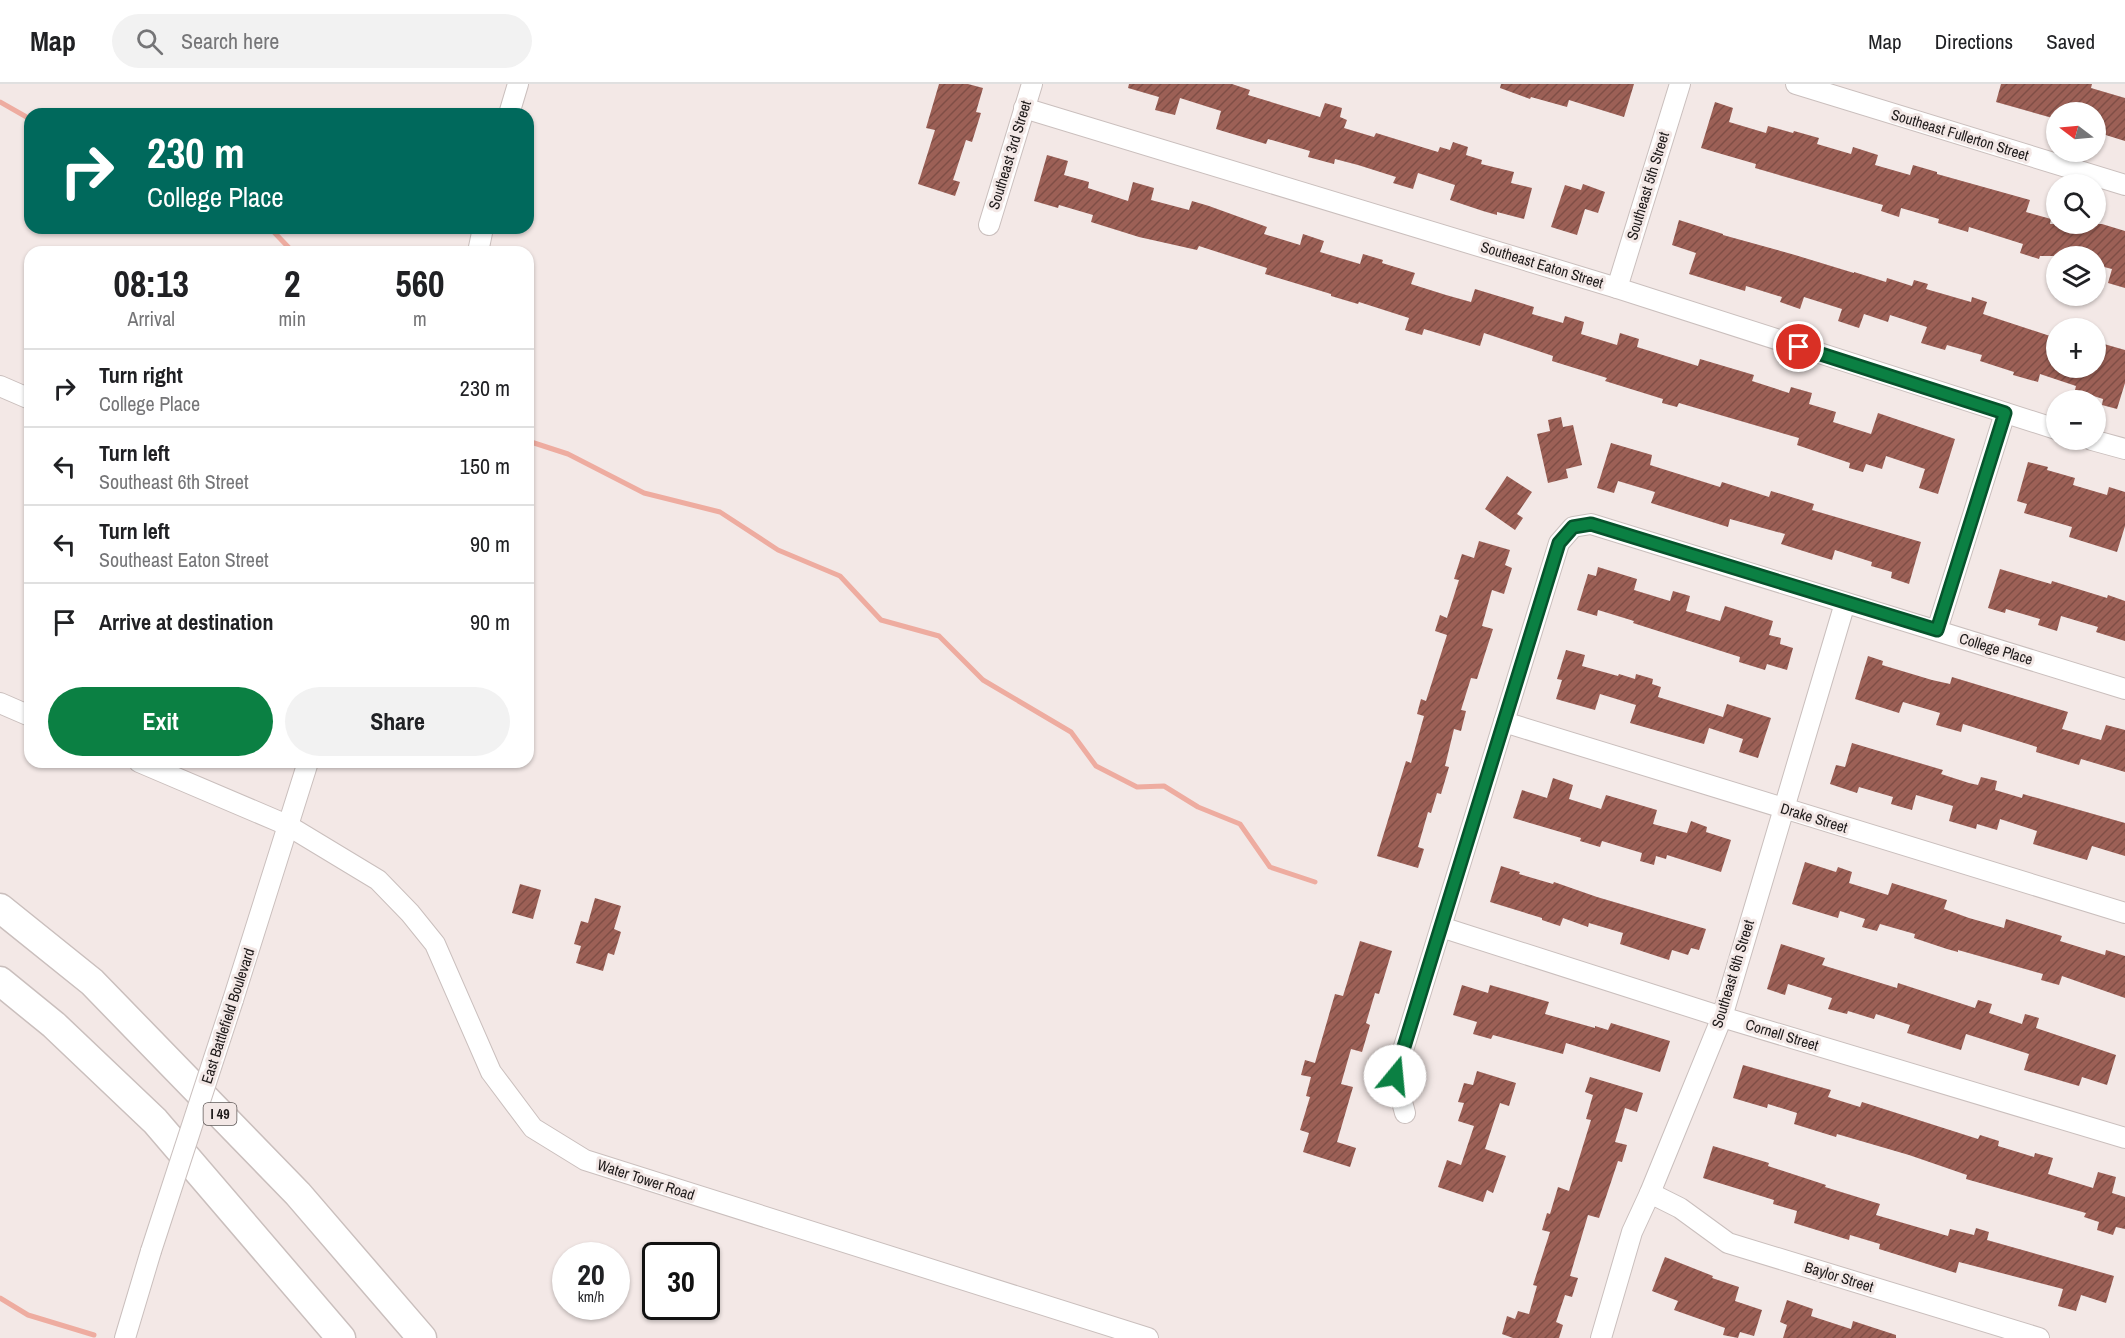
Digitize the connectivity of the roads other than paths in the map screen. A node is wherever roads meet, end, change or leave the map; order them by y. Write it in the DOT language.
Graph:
graph roads {
  1 [pos="518,84"];
  2 [pos="1032,84"];
  3 [pos="1680,84"];
  4 [pos="1796,84"];
  5 [pos="511,108"];
  6 [pos="1024,108"];
  7 [pos="2125,185"];
  8 [pos="989,225"];
  9 [pos="1617,288"];
  10 [pos="0,386"];
  11 [pos="24,396"];
  12 [pos="2005,413"];
  13 [pos="2046,426"];
  14 [pos="2106,444"];
  15 [pos="2125,449"];
  16 [pos="1845,603"];
  17 [pos="1937,630"];
  18 [pos="2125,689"];
  19 [pos="0,703"];
  20 [pos="24,713"];
  21 [pos="1504,722"];
  22 [pos="153,768"];
  23 [pos="306,768"];
  24 [pos="1782,808"];
  25 [pos="287,825"];
  26 [pos="0,908"];
  27 [pos="2125,913"];
  28 [pos="1440,927"];
  29 [pos="0,981"];
  30 [pos="1722,1017"];
  31 [pos="1405,1113"];
  32 [pos="2125,1138"];
  33 [pos="1650,1193"];
  34 [pos="125,1338"];
  35 [pos="341,1338"];
  36 [pos="422,1338"];
  37 [pos="1148,1338"];
  38 [pos="1601,1338"];
  39 [pos="2039,1338"];
  1 -- 5 [label="street"];
  2 -- 6 [label="street, Southeast 3rd Street"];
  3 -- 9 [label="street, Southeast 5th Street"];
  4 -- 7 [label="street, Southeast Fullerton Street"];
  6 -- 8 [label="street, Southeast 3rd Street"];
  6 -- 9 [label="street, Southeast Eaton Street"];
  9 -- 12 [label="street, Southeast Eaton Street"];
  10 -- 11 [label="street"];
  12 -- 13 [label="street, Southeast Eaton Street"];
  12 -- 17 [label="street"];
  14 -- 15 [label="street"];
  16 -- 17 [label="street, College Place"];
  16 -- 21 [label="street, College Place"];
  16 -- 24 [label="street, Southeast 6th Street"];
  17 -- 18 [label="street, College Place"];
  19 -- 20 [label="street"];
  21 -- 24 [label="street, Drake Street"];
  21 -- 28 [label="street"];
  22 -- 25 [label="street, Water Tower Road"];
  23 -- 25 [label="street, East Battlefield Boulevard"];
  24 -- 27 [label="street, Drake Street"];
  24 -- 30 [label="street, Southeast 6th Street"];
  25 -- 34 [label="street, East Battlefield Boulevard, bridge"];
  25 -- 37 [label="street, Water Tower Road"];
  26 -- 36 [label="highway, I 49"];
  28 -- 30 [label="street, Cornell Street"];
  28 -- 31 [label="street"];
  29 -- 35 [label="highway"];
  30 -- 32 [label="street, Cornell Street"];
  30 -- 33 [label="street, Southeast 6th Street"];
  33 -- 38 [label="street, Southeast 6th Street"];
  33 -- 39 [label="street, Baylor Street"];
}
